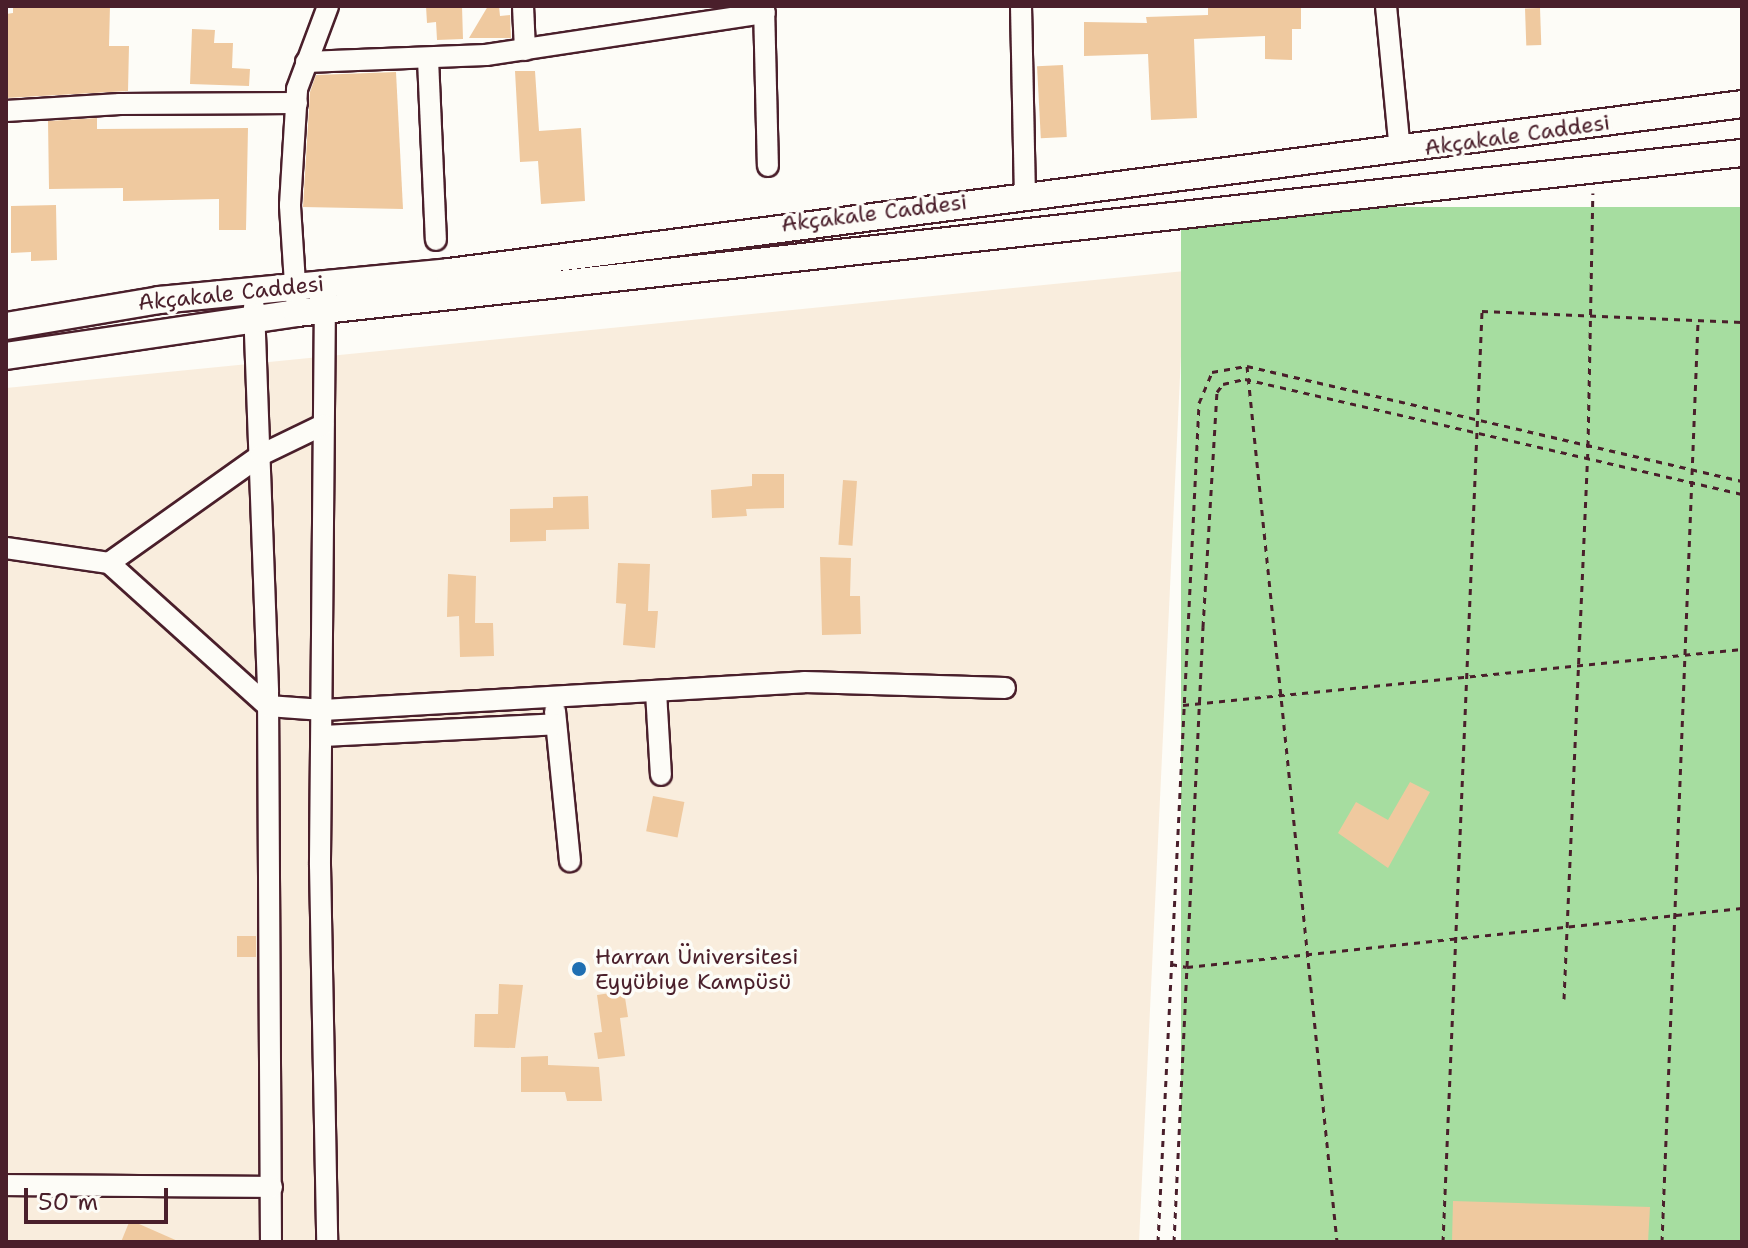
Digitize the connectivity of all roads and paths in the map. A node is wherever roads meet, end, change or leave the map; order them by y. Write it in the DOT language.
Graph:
graph roads {
  1 [pos="328,6"];
  2 [pos="523,6"];
  3 [pos="1021,6"];
  4 [pos="1386,6"];
  5 [pos="764,10"];
  6 [pos="525,50"];
  7 [pos="428,59"];
  8 [pos="306,62"];
  9 [pos="297,103"];
  10 [pos="1742,104"];
  11 [pos="6,111"];
  12 [pos="1400,151"];
  13 [pos="1742,153"];
  14 [pos="768,166"];
  15 [pos="1593,170"];
  16 [pos="1025,194"];
  17 [pos="436,240"];
  18 [pos="325,282"];
  19 [pos="295,285"];
  20 [pos="249,290"];
  21 [pos="326,311"];
  22 [pos="297,313"];
  23 [pos="1589,313"];
  24 [pos="257,319"];
  25 [pos="1698,321"];
  26 [pos="1742,322"];
  27 [pos="6,326"];
  28 [pos="6,356"];
  29 [pos="1247,366"];
  30 [pos="1245,379"];
  31 [pos="1477,423"];
  32 [pos="323,425"];
  33 [pos="1475,433"];
  34 [pos="1588,446"];
  35 [pos="261,455"];
  36 [pos="1584,459"];
  37 [pos="1694,471"];
  38 [pos="1742,481"];
  39 [pos="1695,483"];
  40 [pos="1742,494"];
  41 [pos="6,548"];
  42 [pos="109,563"];
  43 [pos="1742,649"];
  44 [pos="1686,655"];
  45 [pos="1576,666"];
  46 [pos="1466,680"];
  47 [pos="1005,688"];
  48 [pos="656,692"];
  49 [pos="1279,697"];
  50 [pos="554,699"];
  51 [pos="1200,703"];
  52 [pos="1183,705"];
  53 [pos="268,706"];
  54 [pos="323,710"];
  55 [pos="556,724"];
  56 [pos="323,736"];
  57 [pos="661,775"];
  58 [pos="570,861"];
  59 [pos="1742,908"];
  60 [pos="1673,916"];
  61 [pos="1564,926"];
  62 [pos="1455,936"];
  63 [pos="1307,954"];
  64 [pos="1171,964"];
  65 [pos="1187,967"];
  66 [pos="1564,999"];
  67 [pos="6,1185"];
  68 [pos="272,1187"];
  69 [pos="271,1242"];
  70 [pos="327,1242"];
  71 [pos="1158,1242"];
  72 [pos="1174,1242"];
  73 [pos="1337,1242"];
  74 [pos="1443,1242"];
  75 [pos="1662,1242"];
  1 -- 8 [label="street"];
  2 -- 6 [label="street"];
  3 -- 16 [label="street"];
  4 -- 12 [label="street"];
  5 -- 6 [label="street"];
  5 -- 14 [label="street"];
  6 -- 7 [label="street"];
  7 -- 8 [label="street"];
  7 -- 17 [label="street"];
  8 -- 9 [label="street"];
  9 -- 11 [label="street"];
  9 -- 19 [label="street"];
  10 -- 12 [label="main road, Akçakale Caddesi"];
  12 -- 16 [label="main road, Akçakale Caddesi"];
  13 -- 15 [label="main road, Akçakale Caddesi"];
  15 -- 21 [label="main road, Akçakale Caddesi"];
  15 -- 23 [label="path"];
  16 -- 18 [label="main road, Akçakale Caddesi"];
  18 -- 19 [label="main road, Akçakale Caddesi"];
  18 -- 21 [label="street"];
  19 -- 20 [label="main road, Akçakale Caddesi"];
  19 -- 22 [label="street"];
  20 -- 24 [label="street"];
  20 -- 27 [label="main road, Akçakale Caddesi"];
  21 -- 22 [label="main road, Akçakale Caddesi"];
  21 -- 32 [label="street"];
  22 -- 24 [label="main road, Akçakale Caddesi"];
  23 -- 25 [label="path"];
  23 -- 31 [label="path"];
  23 -- 34 [label="path"];
  24 -- 28 [label="main road, Akçakale Caddesi"];
  24 -- 35 [label="street"];
  25 -- 26 [label="path"];
  25 -- 37 [label="path"];
  29 -- 30 [label="path"];
  29 -- 31 [label="path"];
  29 -- 52 [label="path"];
  30 -- 33 [label="path"];
  30 -- 49 [label="path"];
  30 -- 51 [label="path"];
  31 -- 33 [label="path"];
  31 -- 34 [label="path"];
  32 -- 35 [label="street"];
  32 -- 54 [label="street"];
  33 -- 36 [label="path"];
  33 -- 46 [label="path"];
  34 -- 36 [label="path"];
  34 -- 37 [label="path"];
  35 -- 42 [label="street"];
  35 -- 53 [label="street"];
  36 -- 39 [label="path"];
  36 -- 45 [label="path"];
  37 -- 38 [label="path"];
  37 -- 39 [label="path"];
  39 -- 40 [label="path"];
  39 -- 44 [label="path"];
  41 -- 42 [label="street"];
  42 -- 53 [label="street"];
  43 -- 44 [label="path"];
  44 -- 45 [label="path"];
  44 -- 60 [label="path"];
  45 -- 46 [label="path"];
  45 -- 61 [label="path"];
  46 -- 49 [label="path"];
  46 -- 62 [label="path"];
  47 -- 48 [label="street"];
  48 -- 50 [label="street"];
  48 -- 57 [label="street"];
  49 -- 51 [label="path"];
  49 -- 63 [label="path"];
  50 -- 54 [label="street"];
  50 -- 55 [label="street"];
  51 -- 52 [label="path"];
  51 -- 65 [label="path"];
  52 -- 64 [label="path"];
  53 -- 54 [label="street"];
  53 -- 68 [label="street"];
  54 -- 56 [label="street"];
  55 -- 56 [label="street"];
  55 -- 58 [label="street"];
  56 -- 70 [label="street"];
  59 -- 60 [label="path"];
  60 -- 61 [label="path"];
  60 -- 75 [label="path"];
  61 -- 62 [label="path"];
  61 -- 66 [label="path"];
  62 -- 63 [label="path"];
  62 -- 74 [label="path"];
  63 -- 65 [label="path"];
  63 -- 73 [label="path"];
  64 -- 65 [label="path"];
  64 -- 71 [label="path"];
  65 -- 72 [label="path"];
  67 -- 68 [label="street"];
  68 -- 69 [label="street"];
}
